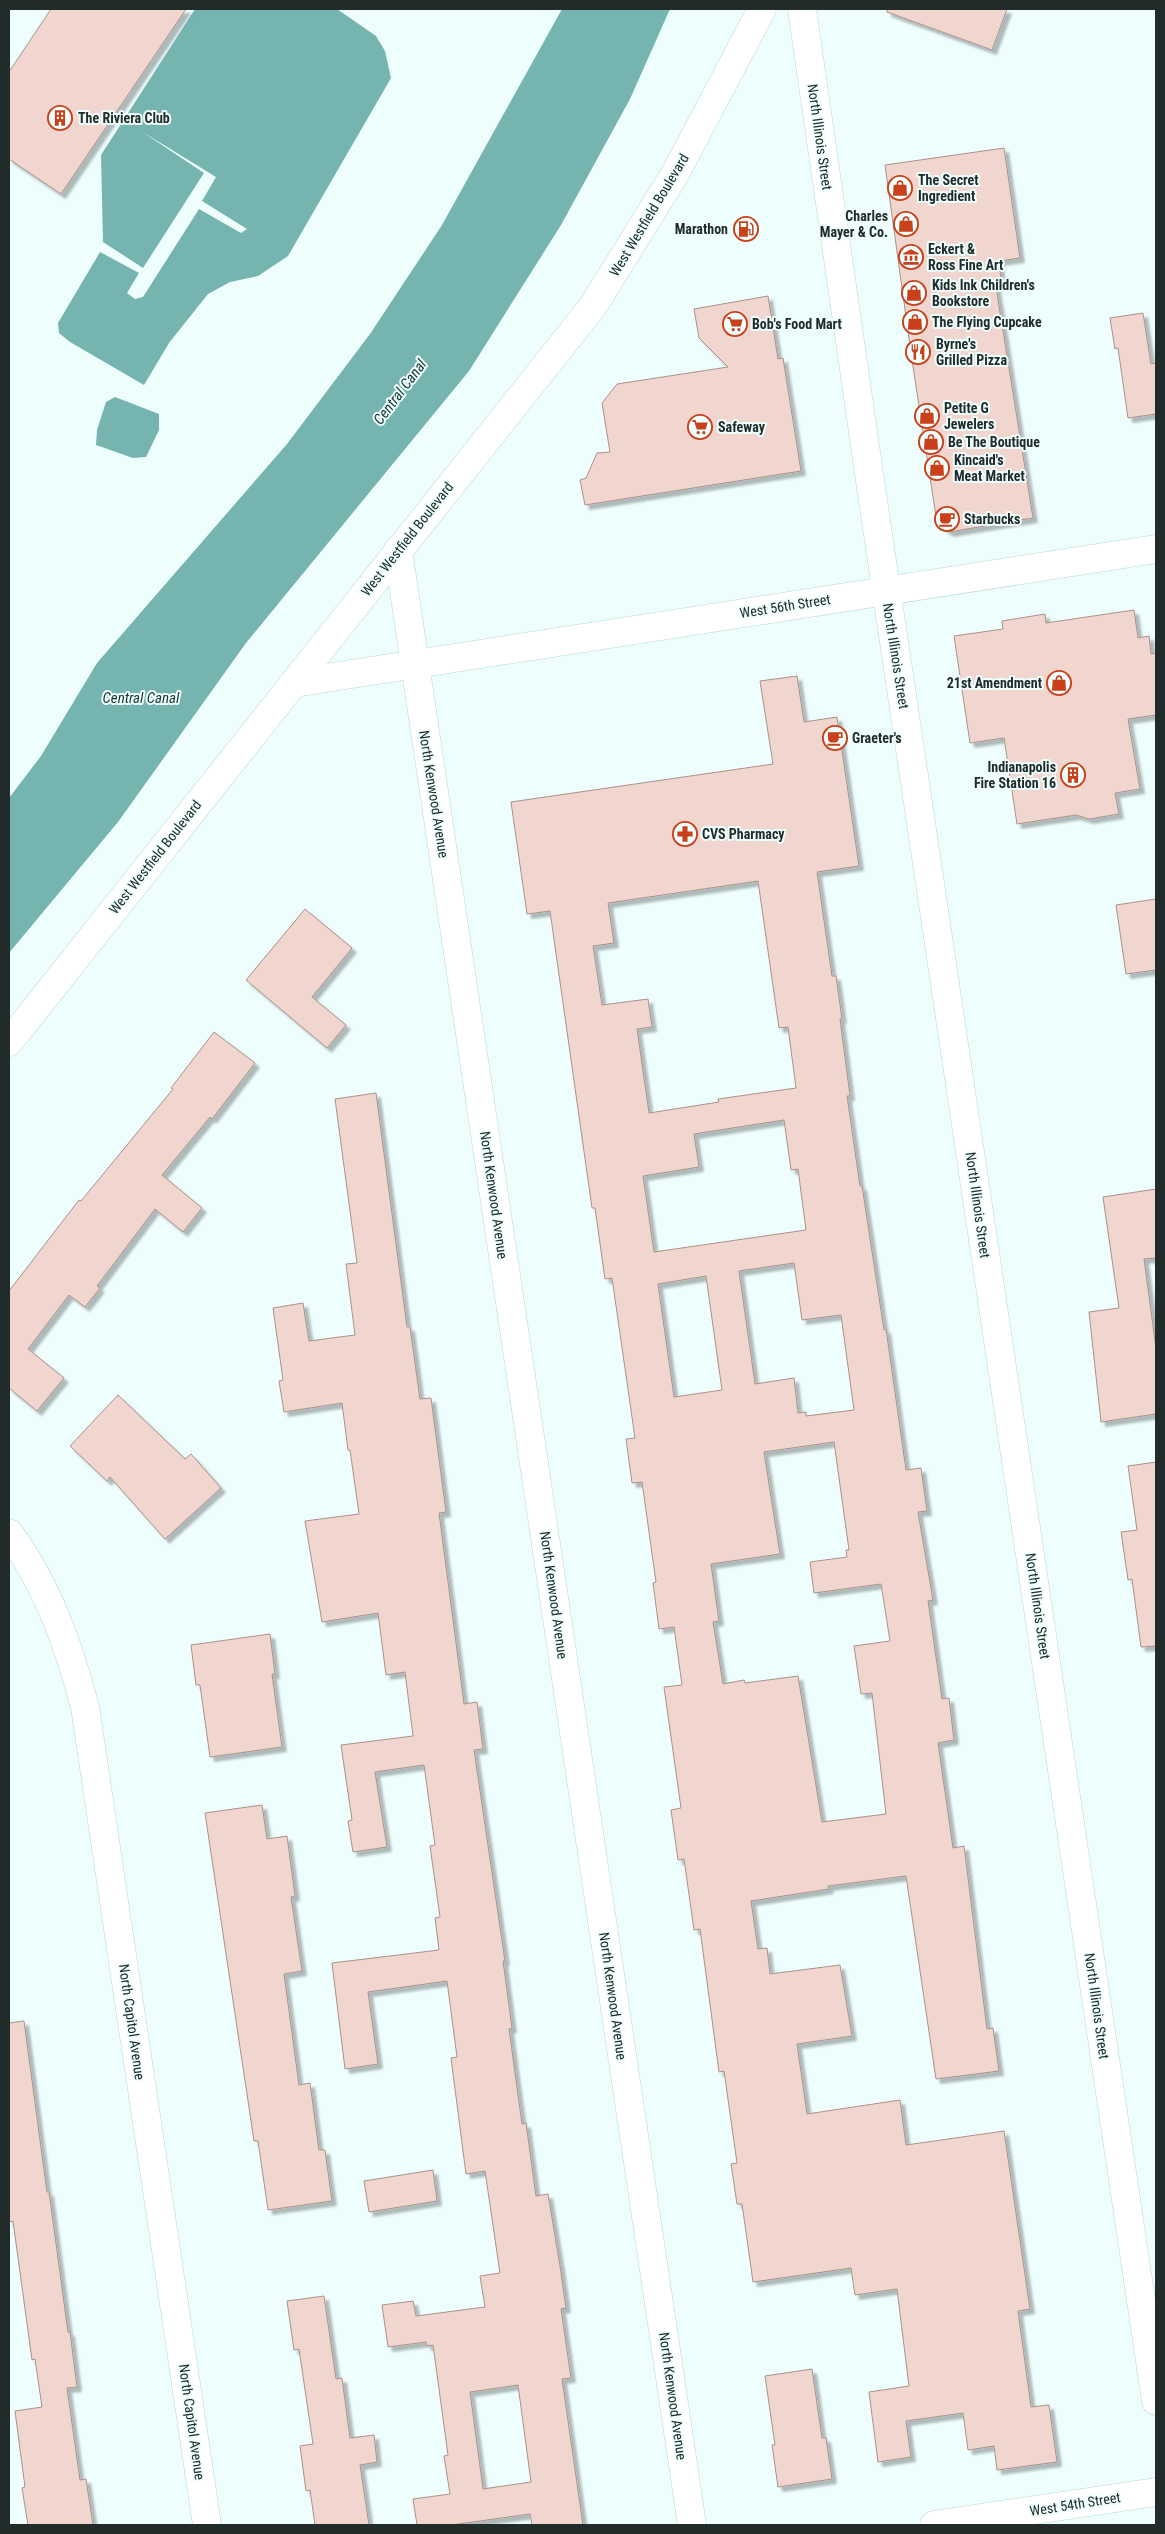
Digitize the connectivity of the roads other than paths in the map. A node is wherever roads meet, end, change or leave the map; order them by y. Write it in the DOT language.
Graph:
graph roads {
  1 [pos="762,9"];
  2 [pos="802,9"];
  3 [pos="1156,549"];
  4 [pos="398,550"];
  5 [pos="886,590"];
  6 [pos="415,665"];
  7 [pos="294,683"];
  8 [pos="9,1042"];
  9 [pos="9,1533"];
  10 [pos="1156,2401"];
  11 [pos="1156,2492"];
  12 [pos="207,2525"];
  13 [pos="692,2525"];
  14 [pos="934,2525"];
  1 -- 4 [label="street, West Westfield Boulevard"];
  2 -- 5 [label="street, North Illinois Street"];
  3 -- 5 [label="street, West 56th Street"];
  4 -- 6 [label="street, North Kenwood Avenue"];
  4 -- 7 [label="street, West Westfield Boulevard"];
  5 -- 6 [label="street, West 56th Street"];
  5 -- 10 [label="street, North Illinois Street"];
  6 -- 7 [label="street"];
  6 -- 13 [label="street, North Kenwood Avenue"];
  7 -- 8 [label="street, West Westfield Boulevard"];
  9 -- 12 [label="street, North Capitol Avenue"];
  11 -- 14 [label="street, West 54th Street"];
}
